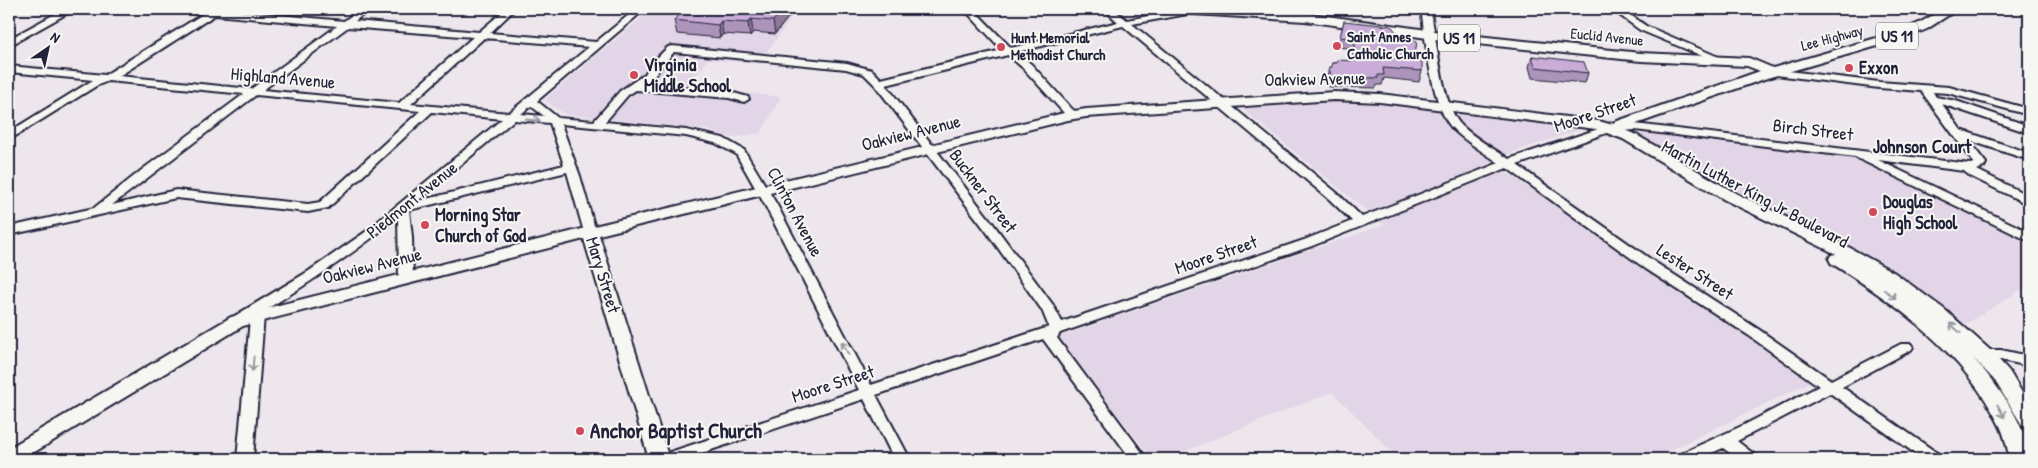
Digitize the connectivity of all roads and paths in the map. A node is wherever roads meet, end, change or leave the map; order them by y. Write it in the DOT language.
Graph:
graph roads {
  1 [pos="70,9"];
  2 [pos="175,9"];
  3 [pos="366,9"];
  4 [pos="511,9"];
  5 [pos="641,9"];
  6 [pos="968,9"];
  7 [pos="1108,9"];
  8 [pos="1178,9"];
  9 [pos="1426,9"];
  10 [pos="1616,9"];
  11 [pos="1952,9"];
  12 [pos="215,10"];
  13 [pos="1201,10"];
  14 [pos="348,23"];
  15 [pos="1126,24"];
  16 [pos="482,34"];
  17 [pos="1430,34"];
  18 [pos="9,43"];
  19 [pos="598,45"];
  20 [pos="1011,52"];
  21 [pos="1838,52"];
  22 [pos="1723,61"];
  23 [pos="1741,62"];
  24 [pos="9,69"];
  25 [pos="1772,72"];
  26 [pos="1758,76"];
  27 [pos="105,79"];
  28 [pos="879,84"];
  29 [pos="632,86"];
  30 [pos="1925,89"];
  31 [pos="253,93"];
  32 [pos="744,99"];
  33 [pos="1932,99"];
  34 [pos="531,101"];
  35 [pos="1222,103"];
  36 [pos="1447,106"];
  37 [pos="401,107"];
  38 [pos="429,110"];
  39 [pos="2029,112"];
  40 [pos="1075,115"];
  41 [pos="512,117"];
  42 [pos="555,122"];
  43 [pos="597,125"];
  44 [pos="1608,129"];
  45 [pos="2029,130"];
  46 [pos="1957,132"];
  47 [pos="9,137"];
  48 [pos="929,149"];
  49 [pos="1852,152"];
  50 [pos="2029,157"];
  51 [pos="1507,164"];
  52 [pos="571,167"];
  53 [pos="1971,168"];
  54 [pos="762,190"];
  55 [pos="2029,201"];
  56 [pos="403,208"];
  57 [pos="96,211"];
  58 [pos="1359,222"];
  59 [pos="9,231"];
  60 [pos="590,232"];
  61 [pos="2029,237"];
  62 [pos="406,278"];
  63 [pos="257,315"];
  64 [pos="236,320"];
  65 [pos="1054,329"];
  66 [pos="1906,347"];
  67 [pos="1961,354"];
  68 [pos="1983,355"];
  69 [pos="2029,361"];
  70 [pos="1831,387"];
  71 [pos="867,392"];
  72 [pos="2029,420"];
  73 [pos="1724,440"];
  74 [pos="9,458"];
  75 [pos="245,459"];
  76 [pos="659,459"];
  77 [pos="667,459"];
  78 [pos="902,459"];
  79 [pos="1139,459"];
  80 [pos="1684,459"];
  81 [pos="1749,459"];
  82 [pos="1934,459"];
  83 [pos="2020,459"];
  1 -- 18 [label="street"];
  2 -- 12 [label="street"];
  3 -- 14 [label="street"];
  4 -- 16 [label="street"];
  5 -- 19 [label="street, Piedmont Avenue"];
  6 -- 20 [label="street"];
  7 -- 15 [label="street"];
  8 -- 13 [label="main road, Euclid Avenue / US 11"];
  9 -- 17 [label="street, Lester Street"];
  10 -- 22 [label="street"];
  11 -- 21 [label="main road, Lee Highway / US 11"];
  12 -- 14 [label="street"];
  12 -- 27 [label="street"];
  13 -- 15 [label="street"];
  13 -- 17 [label="main road, Euclid Avenue / US 11"];
  14 -- 16 [label="street"];
  14 -- 31 [label="street"];
  15 -- 20 [label="street"];
  15 -- 35 [label="street"];
  16 -- 19 [label="street"];
  16 -- 37 [label="street"];
  17 -- 22 [label="main road, Euclid Avenue / US 11"];
  17 -- 36 [label="street, Lester Street"];
  19 -- 34 [label="street, Piedmont Avenue"];
  20 -- 28 [label="street"];
  20 -- 40 [label="street"];
  21 -- 23 [label="main road"];
  21 -- 25 [label="main road, Lee Highway / US 11"];
  22 -- 23 [label="main road, Euclid Avenue / US 11"];
  22 -- 26 [label="main road"];
  23 -- 25 [label="main road, Euclid Avenue / US 11"];
  24 -- 27 [label="street, Highland Avenue"];
  25 -- 26 [label="main road, Moore Street"];
  25 -- 30 [label="street, Euclid Avenue"];
  26 -- 44 [label="main road, Moore Street"];
  27 -- 31 [label="street, Highland Avenue"];
  27 -- 47 [label="street"];
  28 -- 29 [label="street, Buckner Street"];
  28 -- 48 [label="street, Buckner Street"];
  29 -- 32 [label="street"];
  29 -- 43 [label="street"];
  30 -- 33 [label="street"];
  30 -- 39 [label="street, Euclid Avenue"];
  31 -- 37 [label="street, Highland Avenue"];
  31 -- 57 [label="street"];
  33 -- 45 [label="street"];
  33 -- 46 [label="street"];
  34 -- 41 [label="street, Piedmont Avenue"];
  34 -- 42 [label="street, Mary Street"];
  35 -- 36 [label="main road, Oakview Avenue"];
  35 -- 40 [label="main road, Oakview Avenue"];
  35 -- 58 [label="street"];
  36 -- 44 [label="main road, Oakview Avenue"];
  36 -- 51 [label="street, Lester Street"];
  37 -- 38 [label="street, Highland Avenue"];
  38 -- 41 [label="street, Highland Avenue"];
  38 -- 57 [label="street"];
  40 -- 48 [label="main road, Oakview Avenue"];
  41 -- 42 [label="street, Highland Avenue, one-way"];
  41 -- 56 [label="street, Piedmont Avenue"];
  42 -- 43 [label="street, Clinton Avenue"];
  42 -- 52 [label="street, Mary Street"];
  43 -- 54 [label="street, Clinton Avenue"];
  44 -- 49 [label="street, Birch Street"];
  44 -- 51 [label="street, Moore Street"];
  44 -- 67 [label="main road, Martin Luther King Jr Boulevard, one-way"];
  68 -- 44 [label="main road, Martin Luther King Jr Boulevard, one-way"];
  46 -- 50 [label="street"];
  46 -- 53 [label="street"];
  48 -- 54 [label="main road, Oakview Avenue"];
  48 -- 65 [label="street, Buckner Street"];
  49 -- 53 [label="street, Birch Street"];
  49 -- 61 [label="street"];
  51 -- 58 [label="street, Moore Street"];
  51 -- 70 [label="street, Lester Street"];
  52 -- 56 [label="street"];
  52 -- 60 [label="street, Mary Street"];
  53 -- 55 [label="street"];
  54 -- 60 [label="main road, Oakview Avenue"];
  71 -- 54 [label="street, Clinton Avenue, one-way"];
  56 -- 62 [label="street"];
  56 -- 64 [label="street, Piedmont Avenue"];
  57 -- 59 [label="street"];
  58 -- 65 [label="street, Moore Street"];
  60 -- 62 [label="main road, Oakview Avenue"];
  60 -- 76 [label="main road, Mary Street"];
  62 -- 63 [label="main road, Oakview Avenue"];
  63 -- 64 [label="main road, Oakview Avenue"];
  63 -- 75 [label="street, one-way"];
  64 -- 74 [label="main road, Piedmont Avenue"];
  65 -- 71 [label="street, Moore Street"];
  65 -- 79 [label="street, Buckner Street"];
  66 -- 70 [label="street"];
  67 -- 68 [label="street"];
  67 -- 83 [label="main road, Martin Luther King Jr Boulevard, one-way"];
  68 -- 69 [label="street"];
  68 -- 72 [label="main road, Martin Luther King Jr Boulevard"];
  70 -- 73 [label="street"];
  70 -- 82 [label="street, Lester Street"];
  71 -- 77 [label="street, Moore Street"];
  71 -- 78 [label="street, Clinton Avenue"];
  73 -- 80 [label="street"];
  73 -- 81 [label="street"];
}
